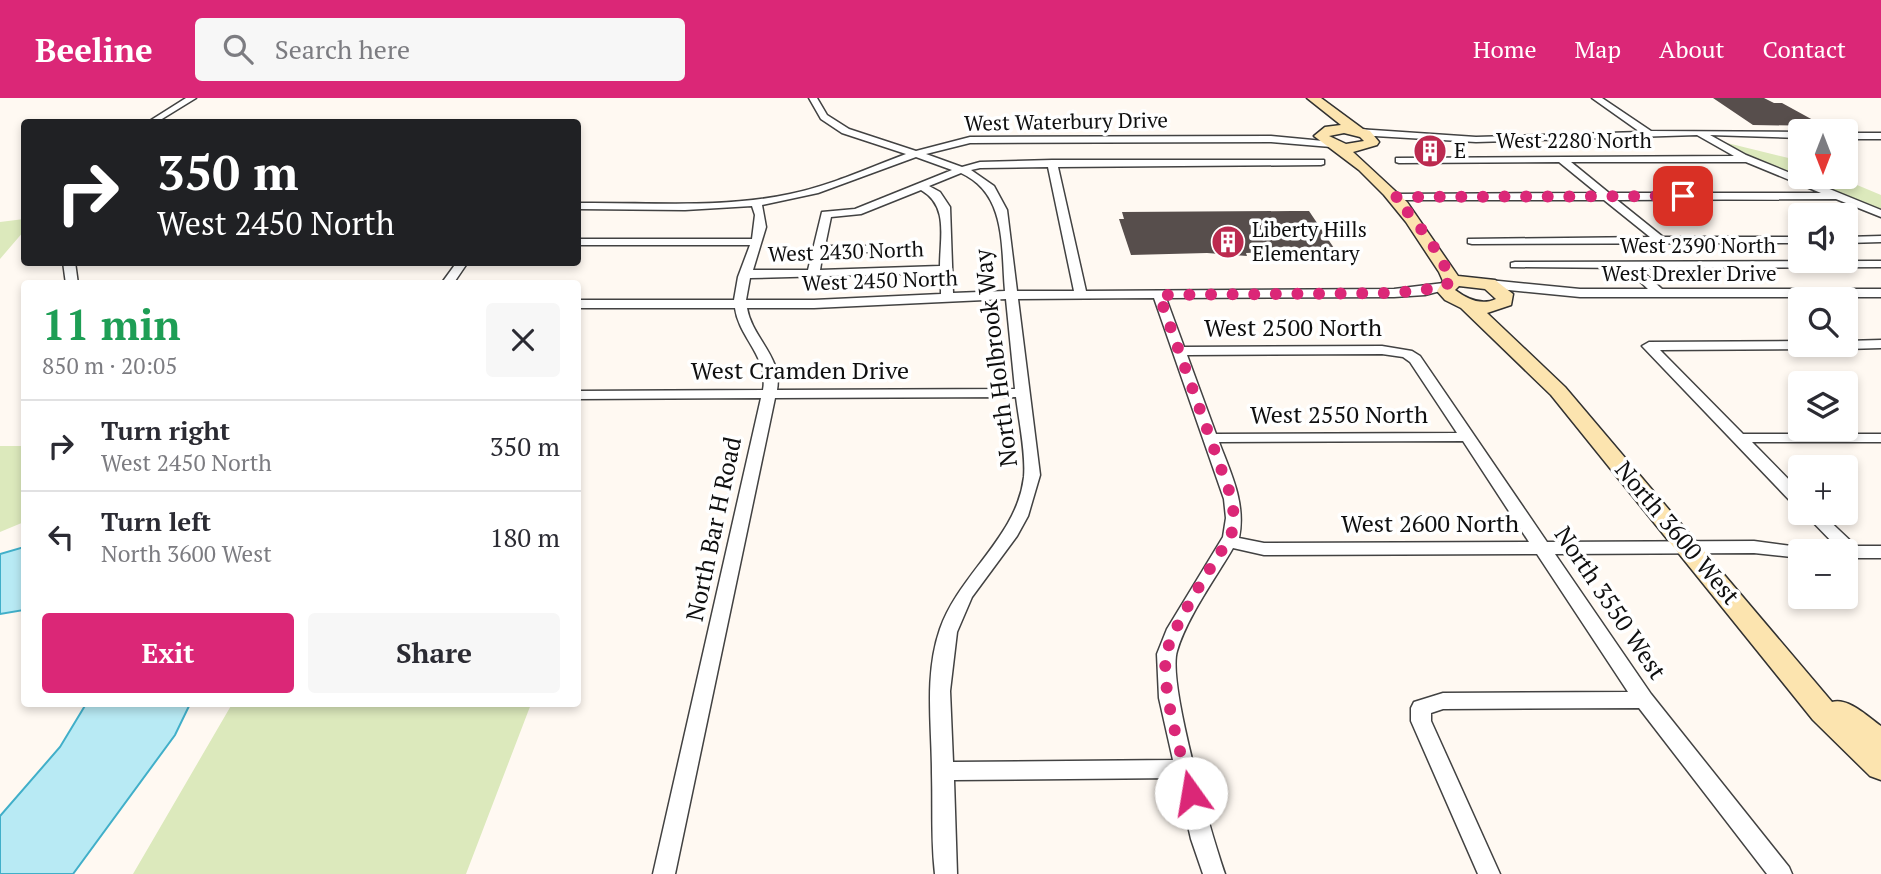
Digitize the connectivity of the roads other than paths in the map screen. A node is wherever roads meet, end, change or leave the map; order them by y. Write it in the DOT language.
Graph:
graph roads {
  1 [pos="192,98"];
  2 [pos="813,98"];
  3 [pos="1596,98"];
  4 [pos="1315,100"];
  5 [pos="157,119"];
  6 [pos="1357,132"];
  7 [pos="1699,132"];
  8 [pos="1649,134"];
  9 [pos="1788,135"];
  10 [pos="1858,136"];
  11 [pos="1881,136"];
  12 [pos="1329,138"];
  13 [pos="1412,138"];
  14 [pos="1369,144"];
  15 [pos="1242,151"];
  16 [pos="916,154"];
  17 [pos="1561,159"];
  18 [pos="1748,159"];
  19 [pos="1399,160"];
  20 [pos="1321,162"];
  21 [pos="1052,163"];
  22 [pos="960,170"];
  23 [pos="1384,184"];
  24 [pos="922,186"];
  25 [pos="1606,196"];
  26 [pos="1836,196"];
  27 [pos="1395,197"];
  28 [pos="756,203"];
  29 [pos="581,206"];
  30 [pos="858,212"];
  31 [pos="891,212"];
  32 [pos="1881,215"];
  33 [pos="1425,233"];
  34 [pos="1881,239"];
  35 [pos="1660,240"];
  36 [pos="1788,240"];
  37 [pos="1858,240"];
  38 [pos="1472,241"];
  39 [pos="581,242"];
  40 [pos="756,242"];
  41 [pos="818,249"];
  42 [pos="889,249"];
  43 [pos="1881,264"];
  44 [pos="1515,265"];
  45 [pos="1628,265"];
  46 [pos="946,269"];
  47 [pos="746,274"];
  48 [pos="813,274"];
  49 [pos="1450,283"];
  50 [pos="1487,284"];
  51 [pos="1394,293"];
  52 [pos="1580,293"];
  53 [pos="1659,293"];
  54 [pos="1881,293"];
  55 [pos="1012,295"];
  56 [pos="1081,295"];
  57 [pos="1159,295"];
  58 [pos="947,298"];
  59 [pos="1504,302"];
  60 [pos="1463,303"];
  61 [pos="581,304"];
  62 [pos="740,304"];
  63 [pos="1881,344"];
  64 [pos="1788,345"];
  65 [pos="1858,345"];
  66 [pos="1179,351"];
  67 [pos="1407,354"];
  68 [pos="1558,391"];
  69 [pos="1023,393"];
  70 [pos="769,394"];
  71 [pos="581,395"];
  72 [pos="1468,437"];
  73 [pos="1210,438"];
  74 [pos="1739,438"];
  75 [pos="1881,438"];
  76 [pos="1788,489"];
  77 [pos="1823,525"];
  78 [pos="1837,539"];
  79 [pos="1228,541"];
  80 [pos="1689,547"];
  81 [pos="1544,548"];
  82 [pos="1788,551"];
  83 [pos="1858,552"];
  84 [pos="1881,552"];
  85 [pos="1796,676"];
  86 [pos="1644,700"];
  87 [pos="1881,741"];
  88 [pos="1881,767"];
  89 [pos="1186,769"];
  90 [pos="943,771"];
  91 [pos="664,874"];
  92 [pos="946,874"];
  93 [pos="1214,874"];
  94 [pos="1489,874"];
  95 [pos="1781,874"];
  1 -- 5 [label="street"];
  2 -- 16 [label="street, North Holbrook Way"];
  3 -- 8 [label="street"];
  4 -- 6 [label="street"];
  4 -- 12 [label="street"];
  6 -- 12 [label="street"];
  6 -- 13 [label="street"];
  6 -- 14 [label="street"];
  7 -- 8 [label="street"];
  7 -- 9 [label="street"];
  7 -- 18 [label="street"];
  8 -- 13 [label="street"];
  10 -- 11 [label="street"];
  12 -- 14 [label="street"];
  12 -- 15 [label="street, West Waterbury Drive"];
  12 -- 23 [label="street"];
  13 -- 14 [label="street"];
  14 -- 23 [label="street"];
  15 -- 16 [label="street, West Waterbury Drive"];
  15 -- 20 [label="street"];
  15 -- 21 [label="street"];
  16 -- 22 [label="street, North Holbrook Way"];
  16 -- 28 [label="street, West Waterbury Drive"];
  17 -- 18 [label="street, West 2280 North"];
  17 -- 19 [label="street, West 2280 North"];
  17 -- 25 [label="street"];
  18 -- 26 [label="street"];
  21 -- 22 [label="street"];
  21 -- 56 [label="street"];
  22 -- 24 [label="street"];
  22 -- 55 [label="street, North Holbrook Way"];
  23 -- 27 [label="street"];
  24 -- 30 [label="street"];
  24 -- 46 [label="street"];
  25 -- 26 [label="street"];
  25 -- 27 [label="street"];
  25 -- 35 [label="street"];
  26 -- 32 [label="street"];
  27 -- 33 [label="street"];
  28 -- 29 [label="street, West Waterbury Drive"];
  28 -- 40 [label="street"];
  30 -- 31 [label="street"];
  30 -- 41 [label="street"];
  33 -- 49 [label="street"];
  33 -- 50 [label="street"];
  34 -- 37 [label="street"];
  35 -- 36 [label="street"];
  35 -- 38 [label="street"];
  39 -- 40 [label="street"];
  40 -- 47 [label="street"];
  41 -- 42 [label="street"];
  41 -- 48 [label="street"];
  43 -- 45 [label="street, West 2390 North"];
  44 -- 45 [label="street, West 2390 North"];
  45 -- 53 [label="street"];
  46 -- 48 [label="street, West 2430 North"];
  46 -- 58 [label="street"];
  47 -- 48 [label="street, West 2430 North"];
  47 -- 62 [label="street"];
  49 -- 50 [label="street"];
  49 -- 51 [label="street, West 2450 North"];
  49 -- 60 [label="street, North 3600 West"];
  50 -- 52 [label="street, West Drexler Drive"];
  50 -- 59 [label="street, North 3600 West"];
  51 -- 57 [label="street, West 2450 North"];
  51 -- 60 [label="street, West 2450 North"];
  52 -- 53 [label="street, West Drexler Drive"];
  52 -- 59 [label="street, West Drexler Drive"];
  53 -- 54 [label="street, West Drexler Drive"];
  55 -- 56 [label="street, West 2450 North"];
  55 -- 58 [label="street, West 2450 North"];
  55 -- 69 [label="street, North Holbrook Way"];
  56 -- 57 [label="street, West 2450 North"];
  57 -- 66 [label="street"];
  58 -- 62 [label="street, West 2450 North"];
  59 -- 60 [label="street"];
  59 -- 68 [label="street, North 3600 West"];
  60 -- 68 [label="street, North 3600 West"];
  61 -- 62 [label="street, West 2450 North"];
  62 -- 70 [label="street, North Bar H Road"];
  63 -- 65 [label="street"];
  64 -- 74 [label="street"];
  66 -- 67 [label="street, West 2500 North"];
  66 -- 73 [label="street"];
  67 -- 72 [label="street, North 3550 West"];
  68 -- 80 [label="street, North 3600 West"];
  69 -- 70 [label="street, West Cramden Drive"];
  69 -- 90 [label="street, North Holbrook Way"];
  70 -- 71 [label="street, West Cramden Drive"];
  70 -- 91 [label="street, North Bar H Road"];
  72 -- 73 [label="street, West 2550 North"];
  72 -- 81 [label="street, North 3550 West"];
  73 -- 79 [label="street"];
  74 -- 75 [label="street"];
  74 -- 76 [label="street"];
  77 -- 78 [label="street"];
  79 -- 81 [label="street, West 2600 North"];
  79 -- 89 [label="street"];
  80 -- 81 [label="street, West 2600 North"];
  80 -- 82 [label="street, West 2600 North"];
  80 -- 85 [label="street, North 3600 West"];
  81 -- 86 [label="street, North 3550 West"];
  83 -- 84 [label="street"];
  85 -- 87 [label="street, North 3600 West"];
  85 -- 88 [label="street, North 3600 West"];
  86 -- 94 [label="street"];
  86 -- 95 [label="street, North 3550 West"];
  89 -- 90 [label="street"];
  89 -- 93 [label="street"];
  90 -- 92 [label="street, North Holbrook Way"];
}
